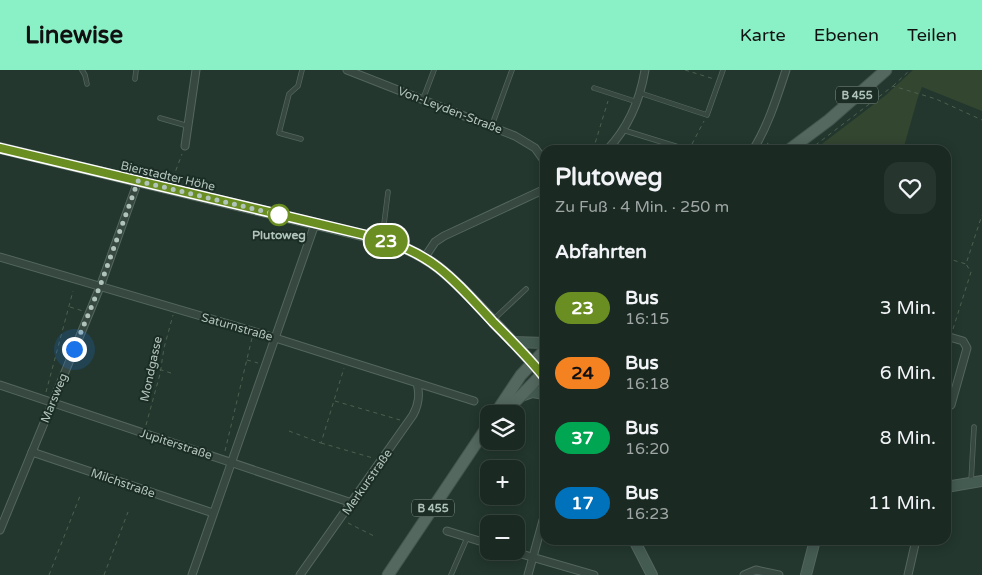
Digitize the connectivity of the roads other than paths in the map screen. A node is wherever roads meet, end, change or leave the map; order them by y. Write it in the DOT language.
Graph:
graph roads {
  1 [pos="82,70"];
  2 [pos="136,70"];
  3 [pos="196,70"];
  4 [pos="302,70"];
  5 [pos="347,70"];
  6 [pos="434,70"];
  7 [pos="512,70"];
  8 [pos="645,70"];
  9 [pos="723,70"];
  10 [pos="786,70"];
  11 [pos="886,70"];
  12 [pos="360,72"];
  13 [pos="135,79"];
  14 [pos="87,84"];
  15 [pos="594,88"];
  16 [pos="640,94"];
  17 [pos="423,99"];
  18 [pos="637,102"];
  19 [pos="160,118"];
  20 [pos="829,120"];
  21 [pos="492,125"];
  22 [pos="188,126"];
  23 [pos="623,130"];
  24 [pos="301,139"];
  25 [pos="760,139"];
  26 [pos="611,145"];
  27 [pos="672,145"];
  28 [pos="756,145"];
  29 [pos="759,145"];
  30 [pos="796,145"];
  31 [pos="804,145"];
  32 [pos="185,146"];
  33 [pos="0,148"];
  34 [pos="540,155"];
  35 [pos="138,181"];
  36 [pos="540,191"];
  37 [pos="388,192"];
  38 [pos="315,224"];
  39 [pos="382,240"];
  40 [pos="0,257"];
  41 [pos="425,257"];
  42 [pos="100,286"];
  43 [pos="526,289"];
  44 [pos="493,321"];
  45 [pos="276,338"];
  46 [pos="951,338"];
  47 [pos="513,342"];
  48 [pos="540,343"];
  49 [pos="540,355"];
  50 [pos="532,363"];
  51 [pos="540,370"];
  52 [pos="540,377"];
  53 [pos="417,383"];
  54 [pos="0,384"];
  55 [pos="540,393"];
  56 [pos="517,397"];
  57 [pos="474,401"];
  58 [pos="48,402"];
  59 [pos="501,405"];
  60 [pos="510,405"];
  61 [pos="952,405"];
  62 [pos="974,427"];
  63 [pos="480,438"];
  64 [pos="478,441"];
  65 [pos="32,452"];
  66 [pos="227,460"];
  67 [pos="982,481"];
  68 [pos="971,484"];
  69 [pos="951,486"];
  70 [pos="352,503"];
  71 [pos="213,513"];
  72 [pos="0,530"];
  73 [pos="447,531"];
  74 [pos="540,531"];
  75 [pos="467,538"];
  76 [pos="480,542"];
  77 [pos="636,545"];
  78 [pos="814,545"];
  79 [pos="915,545"];
  80 [pos="525,556"];
  81 [pos="532,558"];
  82 [pos="649,574"];
  83 [pos="192,575"];
  84 [pos="300,575"];
  85 [pos="388,575"];
  86 [pos="451,575"];
  87 [pos="528,575"];
  88 [pos="594,575"];
  89 [pos="744,575"];
  90 [pos="779,575"];
  91 [pos="806,575"];
  92 [pos="908,575"];
  1 -- 14 [label="lane"];
  2 -- 13 [label="lane"];
  3 -- 22 [label="street"];
  4 -- 24 [label="lane"];
  5 -- 12 [label="street, Von-Leyden-Straße"];
  6 -- 17 [label="lane"];
  7 -- 21 [label="lane"];
  8 -- 16 [label="street"];
  9 -- 16 [label="lane"];
  10 -- 25 [label="street"];
  11 -- 20 [label="main road, B 455"];
  12 -- 17 [label="street, Von-Leyden-Straße"];
  15 -- 18 [label="lane"];
  16 -- 18 [label="street"];
  17 -- 21 [label="street, Von-Leyden-Straße"];
  18 -- 23 [label="street"];
  19 -- 22 [label="lane"];
  20 -- 30 [label="main road, B 455"];
  20 -- 31 [label="main road, B 455"];
  21 -- 34 [label="street, Von-Leyden-Straße"];
  22 -- 32 [label="street"];
  23 -- 26 [label="street"];
  23 -- 27 [label="lane"];
  25 -- 28 [label="street"];
  25 -- 29 [label="street"];
  33 -- 35 [label="main road, Bierstadter Höhe"];
  35 -- 38 [label="main road, Bierstadter Höhe"];
  35 -- 42 [label="street, Marsweg"];
  36 -- 41 [label="street"];
  37 -- 39 [label="lane"];
  38 -- 39 [label="main road, Bierstadter Höhe"];
  38 -- 45 [label="street"];
  39 -- 41 [label="main road, Bierstadter Höhe"];
  40 -- 42 [label="street, Saturnstraße"];
  41 -- 44 [label="main road, Bierstadter Höhe"];
  42 -- 45 [label="street, Saturnstraße"];
  42 -- 58 [label="street, Marsweg"];
  43 -- 44 [label="lane"];
  44 -- 47 [label="main road, Bierstadter Höhe"];
  45 -- 53 [label="street, Saturnstraße"];
  45 -- 66 [label="street"];
  46 -- 61 [label="street"];
  47 -- 48 [label="main road"];
  47 -- 50 [label="main road, Bierstadter Höhe"];
  49 -- 50 [label="main road"];
  50 -- 51 [label="main road, Bierstadter Höhe"];
  50 -- 59 [label="main road"];
  52 -- 56 [label="main road"];
  53 -- 57 [label="street, Saturnstraße"];
  53 -- 70 [label="street, Merkurstraße"];
  54 -- 58 [label="street, Jupiterstraße"];
  55 -- 56 [label="main road"];
  56 -- 60 [label="main road"];
  58 -- 65 [label="street, Marsweg"];
  58 -- 66 [label="street, Jupiterstraße"];
  62 -- 68 [label="lane"];
  63 -- 64 [label="main road, B 455"];
  64 -- 85 [label="main road, B 455"];
  65 -- 71 [label="street, Milchstraße"];
  65 -- 72 [label="street, Marsweg"];
  66 -- 70 [label="street, Jupiterstraße"];
  66 -- 71 [label="street"];
  67 -- 68 [label="main road"];
  68 -- 69 [label="main road"];
  70 -- 84 [label="street, Merkurstraße"];
  71 -- 83 [label="street"];
  73 -- 75 [label="street"];
  74 -- 81 [label="street"];
  75 -- 76 [label="street"];
  75 -- 86 [label="lane"];
  77 -- 82 [label="main road"];
  78 -- 91 [label="main road"];
  79 -- 92 [label="street"];
  80 -- 81 [label="street"];
  81 -- 87 [label="street"];
  81 -- 88 [label="street"];
  89 -- 90 [label="street"];
}
